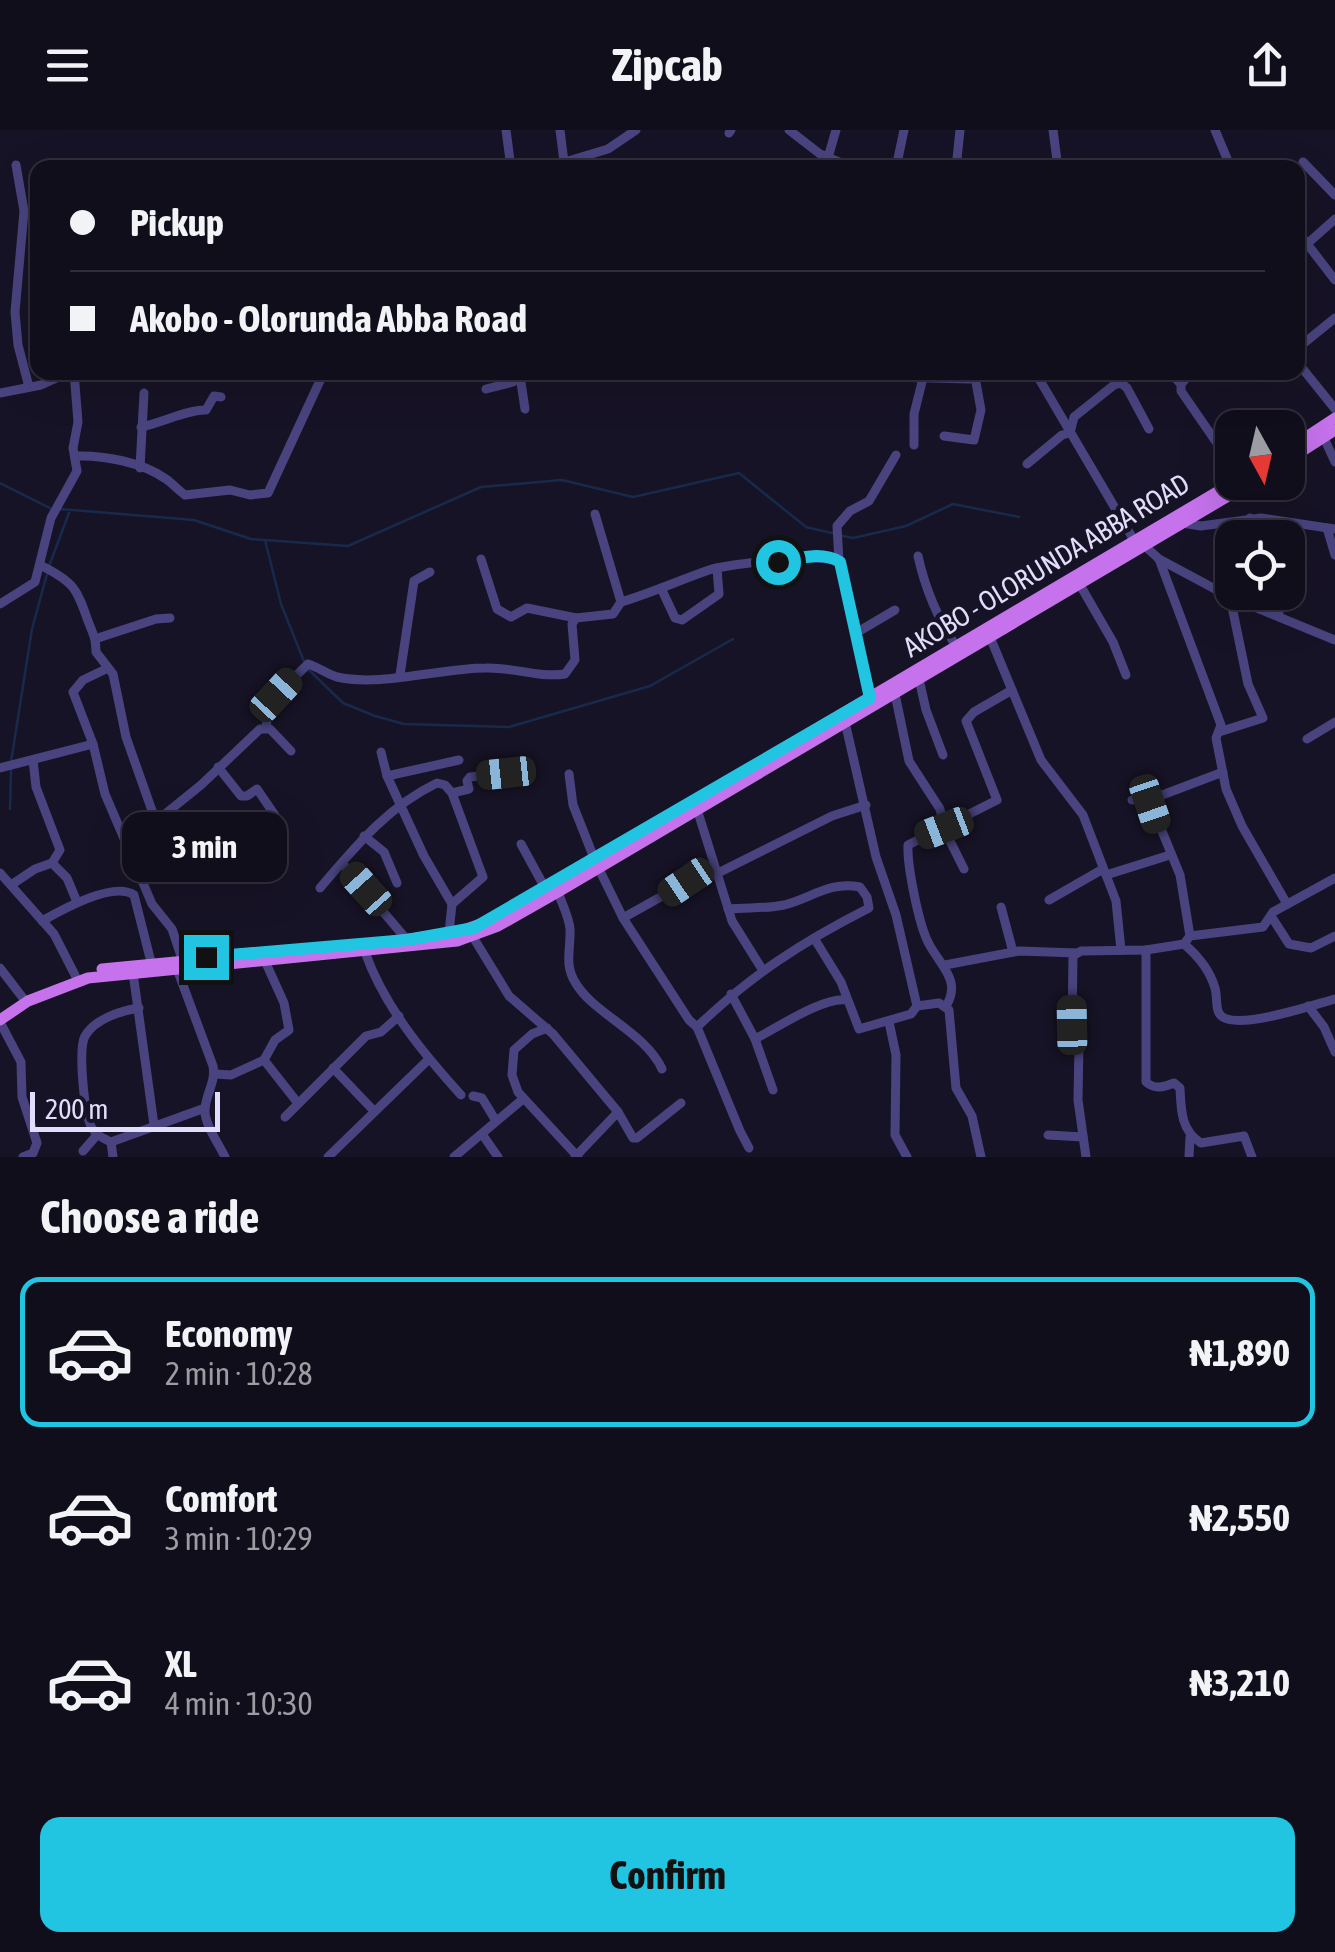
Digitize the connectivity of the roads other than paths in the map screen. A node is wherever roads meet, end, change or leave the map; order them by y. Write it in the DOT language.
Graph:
graph roads {
  1 [pos="506,130"];
  2 [pos="560,130"];
  3 [pos="636,130"];
  4 [pos="789,130"];
  5 [pos="836,130"];
  6 [pos="904,130"];
  7 [pos="960,130"];
  8 [pos="1054,130"];
  9 [pos="1216,130"];
  10 [pos="509,160"];
  11 [pos="564,160"];
  12 [pos="591,160"];
  13 [pos="824,160"];
  14 [pos="829,160"];
  15 [pos="898,160"];
  16 [pos="957,160"];
  17 [pos="1057,160"];
  18 [pos="1228,160"];
  19 [pos="1305,164"];
  20 [pos="16,165"];
  21 [pos="1335,195"];
  22 [pos="1335,219"];
  23 [pos="1305,241"];
  24 [pos="1307,244"];
  25 [pos="1335,280"];
  26 [pos="1335,318"];
  27 [pos="1305,342"];
  28 [pos="1305,372"];
  29 [pos="49,380"];
  30 [pos="73,380"];
  31 [pos="320,380"];
  32 [pos="507,380"];
  33 [pos="520,380"];
  34 [pos="922,380"];
  35 [pos="979,380"];
  36 [pos="1039,380"];
  37 [pos="1177,380"];
  38 [pos="1185,380"];
  39 [pos="1181,384"];
  40 [pos="29,387"];
  41 [pos="486,389"];
  42 [pos="0,393"];
  43 [pos="144,393"];
  44 [pos="220,397"];
  45 [pos="524,409"];
  46 [pos="1335,410"];
  47 [pos="1335,418"];
  48 [pos="142,427"];
  49 [pos="1149,429"];
  50 [pos="1070,433"];
  51 [pos="1330,434"];
  52 [pos="944,436"];
  53 [pos="1305,438"];
  54 [pos="1215,441"];
  55 [pos="914,445"];
  56 [pos="1305,449"];
  57 [pos="896,455"];
  58 [pos="76,456"];
  59 [pos="1335,462"];
  60 [pos="1028,464"];
  61 [pos="140,468"];
  62 [pos="1215,495"];
  63 [pos="1221,500"];
  64 [pos="596,514"];
  65 [pos="1250,518"];
  66 [pos="1182,523"];
  67 [pos="1331,529"];
  68 [pos="1140,545"];
  69 [pos="1335,555"];
  70 [pos="918,556"];
  71 [pos="482,559"];
  72 [pos="1159,559"];
  73 [pos="840,562"];
  74 [pos="42,566"];
  75 [pos="717,568"];
  76 [pos="430,572"];
  77 [pos="1080,584"];
  78 [pos="661,588"];
  79 [pos="1215,590"];
  80 [pos="621,602"];
  81 [pos="0,604"];
  82 [pos="895,610"];
  83 [pos="1026,610"];
  84 [pos="1233,610"];
  85 [pos="1261,610"];
  86 [pos="1279,610"];
  87 [pos="1279,617"];
  88 [pos="170,618"];
  89 [pos="576,618"];
  90 [pos="856,633"];
  91 [pos="990,637"];
  92 [pos="98,638"];
  93 [pos="1335,640"];
  94 [pos="956,646"];
  95 [pos="106,669"];
  96 [pos="400,675"];
  97 [pos="1126,675"];
  98 [pos="920,679"];
  99 [pos="1012,690"];
  100 [pos="895,694"];
  101 [pos="870,698"];
  102 [pos="845,722"];
  103 [pos="1335,722"];
  104 [pos="266,728"];
  105 [pos="1219,732"];
  106 [pos="1307,739"];
  107 [pos="92,744"];
  108 [pos="291,751"];
  109 [pos="381,752"];
  110 [pos="943,754"];
  111 [pos="33,760"];
  112 [pos="459,760"];
  113 [pos="218,767"];
  114 [pos="0,768"];
  115 [pos="516,772"];
  116 [pos="1223,772"];
  117 [pos="569,774"];
  118 [pos="387,776"];
  119 [pos="452,793"];
  120 [pos="1132,800"];
  121 [pos="1148,800"];
  122 [pos="401,803"];
  123 [pos="866,806"];
  124 [pos="696,808"];
  125 [pos="156,822"];
  126 [pos="283,827"];
  127 [pos="944,828"];
  128 [pos="364,836"];
  129 [pos="128,844"];
  130 [pos="521,844"];
  131 [pos="1170,855"];
  132 [pos="342,863"];
  133 [pos="596,863"];
  134 [pos="52,864"];
  135 [pos="964,869"];
  136 [pos="715,870"];
  137 [pos="1105,872"];
  138 [pos="0,874"];
  139 [pos="1335,878"];
  140 [pos="397,883"];
  141 [pos="11,885"];
  142 [pos="147,886"];
  143 [pos="320,888"];
  144 [pos="551,890"];
  145 [pos="129,891"];
  146 [pos="890,891"];
  147 [pos="868,897"];
  148 [pos="534,900"];
  149 [pos="1048,900"];
  150 [pos="78,902"];
  151 [pos="452,904"];
  152 [pos="1288,904"];
  153 [pos="1001,907"];
  154 [pos="728,909"];
  155 [pos="1271,916"];
  156 [pos="623,918"];
  157 [pos="42,921"];
  158 [pos="448,933"];
  159 [pos="1335,936"];
  160 [pos="474,937"];
  161 [pos="814,938"];
  162 [pos="407,940"];
  163 [pos="1187,940"];
  164 [pos="1121,950"];
  165 [pos="1146,950"];
  166 [pos="365,952"];
  167 [pos="1012,952"];
  168 [pos="1077,953"];
  169 [pos="264,961"];
  170 [pos="152,962"];
  171 [pos="180,964"];
  172 [pos="945,965"];
  173 [pos="0,968"];
  174 [pos="762,969"];
  175 [pos="132,973"];
  176 [pos="75,975"];
  177 [pos="731,994"];
  178 [pos="844,996"];
  179 [pos="23,998"];
  180 [pos="1335,999"];
  181 [pos="917,1006"];
  182 [pos="946,1006"];
  183 [pos="1308,1006"];
  184 [pos="139,1008"];
  185 [pos="0,1011"];
  186 [pos="399,1016"];
  187 [pos="0,1021"];
  188 [pos="889,1022"];
  189 [pos="697,1027"];
  190 [pos="547,1028"];
  191 [pos="755,1039"];
  192 [pos="1335,1052"];
  193 [pos="429,1059"];
  194 [pos="264,1060"];
  195 [pos="333,1068"];
  196 [pos="662,1069"];
  197 [pos="215,1074"];
  198 [pos="773,1090"];
  199 [pos="461,1095"];
  200 [pos="473,1096"];
  201 [pos="522,1099"];
  202 [pos="297,1102"];
  203 [pos="681,1103"];
  204 [pos="205,1108"];
  205 [pos="374,1111"];
  206 [pos="618,1112"];
  207 [pos="285,1117"];
  208 [pos="496,1120"];
  209 [pos="154,1125"];
  210 [pos="482,1134"];
  211 [pos="97,1135"];
  212 [pos="1048,1135"];
  213 [pos="1083,1137"];
  214 [pos="1190,1137"];
  215 [pos="111,1142"];
  216 [pos="749,1148"];
  217 [pos="83,1152"];
  218 [pos="576,1156"];
  219 [pos="23,1157"];
  220 [pos="113,1157"];
  221 [pos="225,1157"];
  222 [pos="328,1157"];
  223 [pos="454,1157"];
  224 [pos="498,1157"];
  225 [pos="907,1157"];
  226 [pos="981,1157"];
  227 [pos="1086,1157"];
  228 [pos="1189,1157"];
  229 [pos="1252,1157"];
  1 -- 10 [label="street"];
  2 -- 11 [label="street"];
  3 -- 12 [label="street"];
  4 -- 13 [label="street"];
  5 -- 14 [label="street"];
  6 -- 15 [label="street"];
  7 -- 16 [label="street"];
  8 -- 17 [label="street"];
  9 -- 18 [label="street"];
  19 -- 21 [label="street"];
  20 -- 40 [label="street"];
  22 -- 24 [label="street"];
  23 -- 24 [label="street"];
  24 -- 25 [label="street"];
  26 -- 27 [label="street"];
  28 -- 46 [label="street"];
  29 -- 40 [label="street"];
  30 -- 58 [label="street"];
  31 -- 61 [label="street"];
  32 -- 41 [label="street"];
  33 -- 45 [label="street"];
  34 -- 55 [label="street"];
  35 -- 52 [label="street"];
  36 -- 50 [label="street"];
  37 -- 39 [label="street"];
  38 -- 39 [label="street"];
  39 -- 54 [label="street"];
  40 -- 42 [label="street"];
  43 -- 48 [label="street"];
  44 -- 48 [label="street"];
  47 -- 53 [label="main road"];
  48 -- 61 [label="street"];
  49 -- 50 [label="street"];
  50 -- 60 [label="street"];
  50 -- 68 [label="street"];
  51 -- 56 [label="main road"];
  51 -- 59 [label="street"];
  57 -- 73 [label="street"];
  58 -- 61 [label="street"];
  58 -- 74 [label="street"];
  62 -- 68 [label="main road, AKOBO - OLORUNDA ABBA ROAD"];
  63 -- 66 [label="main road, AKOBO - OLORUNDA ABBA ROAD"];
  64 -- 80 [label="street"];
  65 -- 66 [label="street"];
  65 -- 67 [label="street"];
  66 -- 68 [label="main road, AKOBO - OLORUNDA ABBA ROAD"];
  67 -- 69 [label="street"];
  68 -- 72 [label="street"];
  68 -- 77 [label="main road, AKOBO - OLORUNDA ABBA ROAD"];
  68 -- 83 [label="main road, AKOBO - OLORUNDA ABBA ROAD"];
  70 -- 94 [label="street"];
  71 -- 89 [label="street"];
  72 -- 79 [label="street"];
  72 -- 105 [label="street"];
  73 -- 75 [label="street"];
  73 -- 90 [label="street"];
  74 -- 81 [label="street"];
  74 -- 92 [label="street"];
  75 -- 78 [label="street"];
  75 -- 78 [label="street"];
  76 -- 96 [label="street"];
  77 -- 83 [label="main road, AKOBO - OLORUNDA ABBA ROAD"];
  77 -- 97 [label="street"];
  78 -- 80 [label="street"];
  80 -- 89 [label="street"];
  82 -- 90 [label="street"];
  83 -- 91 [label="main road, AKOBO - OLORUNDA ABBA ROAD"];
  83 -- 94 [label="main road, AKOBO - OLORUNDA ABBA ROAD"];
  84 -- 105 [label="street"];
  85 -- 87 [label="street"];
  86 -- 87 [label="street"];
  87 -- 93 [label="street"];
  88 -- 92 [label="street"];
  89 -- 96 [label="street"];
  90 -- 101 [label="street"];
  91 -- 98 [label="main road, AKOBO - OLORUNDA ABBA ROAD"];
  91 -- 99 [label="street"];
  92 -- 95 [label="street"];
  94 -- 101 [label="main road, AKOBO - OLORUNDA ABBA ROAD"];
  95 -- 107 [label="street"];
  95 -- 125 [label="street"];
  96 -- 104 [label="street"];
  98 -- 100 [label="main road, AKOBO - OLORUNDA ABBA ROAD"];
  98 -- 110 [label="street"];
  99 -- 127 [label="street"];
  99 -- 137 [label="street"];
  100 -- 102 [label="main road, AKOBO - OLORUNDA ABBA ROAD"];
  100 -- 127 [label="street"];
  101 -- 133 [label="main road, AKOBO - OLORUNDA ABBA ROAD"];
  102 -- 123 [label="street"];
  102 -- 124 [label="main road, AKOBO - OLORUNDA ABBA ROAD"];
  103 -- 106 [label="street"];
  104 -- 108 [label="street"];
  104 -- 113 [label="street"];
  105 -- 116 [label="street"];
  107 -- 111 [label="street"];
  107 -- 129 [label="street"];
  109 -- 118 [label="street"];
  111 -- 114 [label="street"];
  111 -- 134 [label="street"];
  112 -- 118 [label="street"];
  113 -- 125 [label="street"];
  113 -- 126 [label="street"];
  115 -- 119 [label="street"];
  116 -- 121 [label="street"];
  116 -- 152 [label="street"];
  117 -- 133 [label="street"];
  118 -- 122 [label="street"];
  119 -- 122 [label="street"];
  119 -- 151 [label="street"];
  120 -- 121 [label="street"];
  121 -- 131 [label="street"];
  122 -- 128 [label="street"];
  122 -- 151 [label="street"];
  123 -- 136 [label="street"];
  123 -- 146 [label="street"];
  124 -- 133 [label="main road, AKOBO - OLORUNDA ABBA ROAD"];
  124 -- 136 [label="street"];
  125 -- 129 [label="street"];
  127 -- 135 [label="street"];
  127 -- 172 [label="street"];
  128 -- 132 [label="street"];
  128 -- 140 [label="street"];
  129 -- 142 [label="street"];
  130 -- 144 [label="street"];
  131 -- 137 [label="street"];
  131 -- 163 [label="street"];
  132 -- 143 [label="street"];
  132 -- 162 [label="street"];
  133 -- 144 [label="main road, AKOBO - OLORUNDA ABBA ROAD"];
  133 -- 156 [label="street"];
  134 -- 141 [label="street"];
  134 -- 150 [label="street"];
  136 -- 154 [label="street"];
  136 -- 156 [label="street"];
  137 -- 149 [label="street"];
  137 -- 164 [label="street"];
  138 -- 141 [label="street"];
  139 -- 152 [label="street"];
  141 -- 157 [label="street"];
  142 -- 145 [label="street"];
  142 -- 171 [label="street"];
  144 -- 148 [label="main road, AKOBO - OLORUNDA ABBA ROAD"];
  144 -- 196 [label="street"];
  145 -- 150 [label="street"];
  145 -- 170 [label="street"];
  146 -- 147 [label="street"];
  146 -- 181 [label="street"];
  147 -- 154 [label="street"];
  147 -- 161 [label="street"];
  148 -- 158 [label="main road, AKOBO - OLORUNDA ABBA ROAD"];
  148 -- 160 [label="main road, AKOBO - OLORUNDA ABBA ROAD"];
  150 -- 157 [label="street"];
  151 -- 158 [label="street"];
  152 -- 155 [label="street"];
  153 -- 167 [label="street"];
  154 -- 174 [label="street"];
  155 -- 159 [label="street"];
  155 -- 163 [label="street"];
  156 -- 189 [label="street"];
  157 -- 176 [label="street"];
  158 -- 162 [label="main road, AKOBO - OLORUNDA ABBA ROAD"];
  160 -- 166 [label="main road, AKOBO - OLORUNDA ABBA ROAD"];
  160 -- 190 [label="street"];
  161 -- 174 [label="street"];
  161 -- 178 [label="street"];
  162 -- 171 [label="main road, AKOBO - OLORUNDA ABBA ROAD"];
  163 -- 165 [label="street"];
  163 -- 183 [label="street"];
  164 -- 165 [label="street"];
  164 -- 168 [label="street"];
  165 -- 214 [label="street"];
  166 -- 169 [label="main road, AKOBO - OLORUNDA ABBA ROAD"];
  166 -- 186 [label="street"];
  167 -- 168 [label="street"];
  167 -- 172 [label="street"];
  168 -- 213 [label="street"];
  169 -- 171 [label="main road, AKOBO - OLORUNDA ABBA ROAD"];
  169 -- 194 [label="street"];
  170 -- 171 [label="main road, AKOBO - OLORUNDA ABBA ROAD"];
  170 -- 176 [label="main road, AKOBO - OLORUNDA ABBA ROAD"];
  171 -- 175 [label="main road, AKOBO - OLORUNDA ABBA ROAD"];
  171 -- 197 [label="street"];
  172 -- 182 [label="street"];
  173 -- 179 [label="street"];
  174 -- 177 [label="street"];
  175 -- 184 [label="street"];
  175 -- 187 [label="main road, AKOBO - OLORUNDA ABBA ROAD"];
  176 -- 179 [label="main road, AKOBO - OLORUNDA ABBA ROAD"];
  177 -- 189 [label="street"];
  177 -- 191 [label="street"];
  178 -- 188 [label="street"];
  178 -- 191 [label="street"];
  179 -- 185 [label="main road, AKOBO - OLORUNDA ABBA ROAD"];
  180 -- 183 [label="street"];
  181 -- 182 [label="street"];
  181 -- 188 [label="street"];
  182 -- 226 [label="street"];
  183 -- 192 [label="street"];
  184 -- 209 [label="street"];
  184 -- 211 [label="street"];
  186 -- 193 [label="street"];
  186 -- 195 [label="street"];
  187 -- 219 [label="street"];
  188 -- 225 [label="street"];
  189 -- 216 [label="street"];
  190 -- 201 [label="street"];
  190 -- 206 [label="street"];
  191 -- 198 [label="street"];
  193 -- 199 [label="street"];
  193 -- 205 [label="street"];
  194 -- 197 [label="street"];
  194 -- 202 [label="street"];
  195 -- 202 [label="street"];
  195 -- 205 [label="street"];
  197 -- 204 [label="street"];
  200 -- 208 [label="street"];
  201 -- 208 [label="street"];
  201 -- 218 [label="street"];
  202 -- 207 [label="street"];
  203 -- 206 [label="street"];
  204 -- 209 [label="street"];
  204 -- 221 [label="street"];
  205 -- 222 [label="street"];
  206 -- 218 [label="street"];
  208 -- 210 [label="street"];
  209 -- 215 [label="street"];
  210 -- 223 [label="street"];
  210 -- 224 [label="street"];
  211 -- 215 [label="street"];
  211 -- 217 [label="street"];
  212 -- 213 [label="street"];
  213 -- 227 [label="street"];
  214 -- 228 [label="street"];
  214 -- 229 [label="street"];
  215 -- 220 [label="street"];
}
